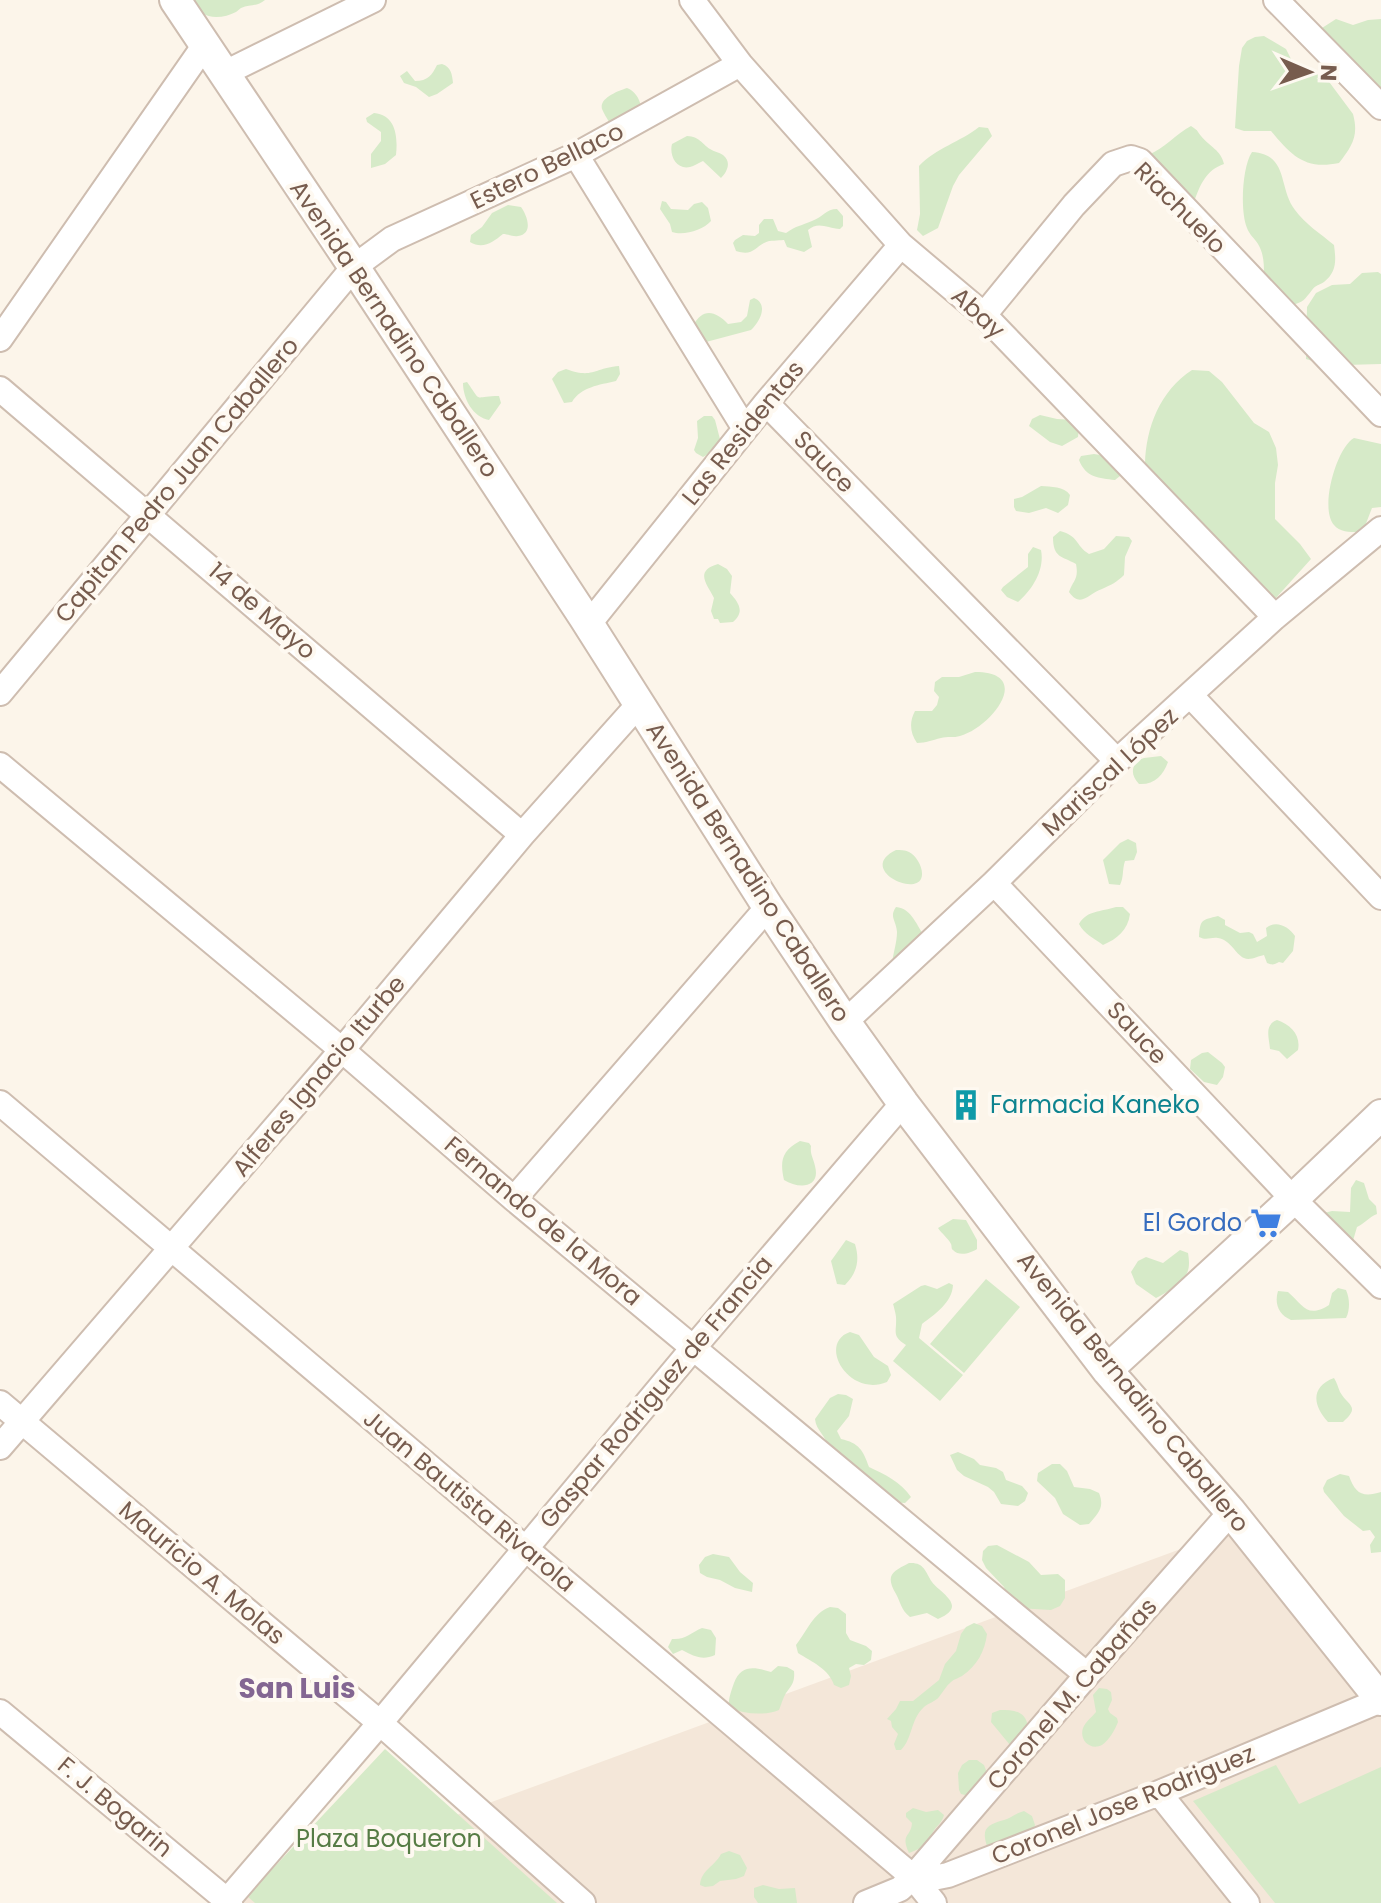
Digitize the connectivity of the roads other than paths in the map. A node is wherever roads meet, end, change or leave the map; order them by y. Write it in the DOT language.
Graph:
graph roads {
  1 [pos="175,0"];
  2 [pos="373,0"];
  3 [pos="692,0"];
  4 [pos="1283,2"];
  5 [pos="204,46"];
  6 [pos="740,64"];
  7 [pos="223,74"];
  8 [pos="1381,107"];
  9 [pos="576,155"];
  10 [pos="901,245"];
  11 [pos="354,267"];
  12 [pos="984,315"];
  13 [pos="0,339"];
  14 [pos="0,389"];
  15 [pos="766,403"];
  16 [pos="1381,414"];
  17 [pos="745,429"];
  18 [pos="148,514"];
  19 [pos="1381,529"];
  20 [pos="1275,617"];
  21 [pos="588,625"];
  22 [pos="0,693"];
  23 [pos="1191,696"];
  24 [pos="639,704"];
  25 [pos="1117,761"];
  26 [pos="0,765"];
  27 [pos="522,835"];
  28 [pos="994,883"];
  29 [pos="1381,897"];
  30 [pos="768,907"];
  31 [pos="845,1022"];
  32 [pos="342,1050"];
  33 [pos="0,1103"];
  34 [pos="903,1103"];
  35 [pos="1381,1115"];
  36 [pos="514,1199"];
  37 [pos="1293,1199"];
  38 [pos="172,1248"];
  39 [pos="1381,1286"];
  40 [pos="694,1347"];
  41 [pos="1107,1370"];
  42 [pos="0,1403"];
  43 [pos="22,1421"];
  44 [pos="0,1447"];
  45 [pos="1231,1512"];
  46 [pos="525,1549"];
  47 [pos="1087,1675"];
  48 [pos="1381,1700"];
  49 [pos="0,1712"];
  50 [pos="380,1723"];
  51 [pos="1159,1793"];
  52 [pos="913,1877"];
  53 [pos="227,1902"];
  54 [pos="583,1903"];
  55 [pos="866,1903"];
  56 [pos="934,1903"];
  57 [pos="1247,1903"];
  1 -- 5 [label="street, Avenida Bernadino Caballero"];
  2 -- 7 [label="street"];
  3 -- 6 [label="street, Abay"];
  4 -- 8 [label="street"];
  5 -- 7 [label="street, Avenida Bernadino Caballero"];
  5 -- 13 [label="street"];
  6 -- 9 [label="street, Estero Bellaco"];
  6 -- 10 [label="street, Abay"];
  7 -- 11 [label="street, Avenida Bernadino Caballero"];
  9 -- 11 [label="street, Estero Bellaco"];
  9 -- 17 [label="street"];
  10 -- 12 [label="street, Abay"];
  10 -- 15 [label="street, Las Residentas"];
  11 -- 18 [label="street, Capitan Pedro Juan Caballero"];
  11 -- 21 [label="street, Avenida Bernadino Caballero"];
  12 -- 16 [label="street, Riachuelo"];
  12 -- 20 [label="street, Abay"];
  14 -- 18 [label="street, 14 de Mayo"];
  15 -- 17 [label="street, Las Residentas"];
  15 -- 25 [label="street, Sauce"];
  17 -- 21 [label="street, Las Residentas"];
  18 -- 22 [label="street, Capitan Pedro Juan Caballero"];
  18 -- 27 [label="street, 14 de Mayo"];
  19 -- 20 [label="street, Mariscal López"];
  20 -- 23 [label="street, Mariscal López"];
  21 -- 24 [label="street, Avenida Bernadino Caballero"];
  23 -- 25 [label="street, Mariscal López"];
  23 -- 29 [label="street"];
  24 -- 27 [label="street, Alferes Ignacio Iturbe"];
  24 -- 30 [label="street, Avenida Bernadino Caballero"];
  25 -- 28 [label="street, Mariscal López"];
  26 -- 32 [label="street, Fernando de la Mora"];
  27 -- 32 [label="street, Alferes Ignacio Iturbe"];
  28 -- 31 [label="street, Mariscal López"];
  28 -- 37 [label="street, Sauce"];
  30 -- 31 [label="street, Avenida Bernadino Caballero"];
  30 -- 36 [label="street"];
  31 -- 34 [label="street, Avenida Bernadino Caballero"];
  32 -- 36 [label="street, Fernando de la Mora"];
  32 -- 38 [label="street, Alferes Ignacio Iturbe"];
  33 -- 38 [label="street, Juan Bautista Rivarola"];
  34 -- 40 [label="street, Gaspar Rodriguez de Francia"];
  34 -- 41 [label="street, Avenida Bernadino Caballero"];
  35 -- 37 [label="street"];
  36 -- 40 [label="street, Fernando de la Mora"];
  37 -- 39 [label="street, Sauce"];
  37 -- 41 [label="street"];
  38 -- 43 [label="street, Alferes Ignacio Iturbe"];
  38 -- 46 [label="street, Juan Bautista Rivarola"];
  40 -- 46 [label="street, Gaspar Rodriguez de Francia"];
  40 -- 47 [label="street, Fernando de la Mora"];
  41 -- 45 [label="street, Avenida Bernadino Caballero"];
  42 -- 43 [label="street, Mauricio A. Molas"];
  43 -- 44 [label="street, Alferes Ignacio Iturbe"];
  43 -- 50 [label="street, Mauricio A. Molas"];
  45 -- 47 [label="street, Coronel M. Cabañas"];
  45 -- 48 [label="street, Avenida Bernadino Caballero"];
  46 -- 50 [label="street, Gaspar Rodriguez de Francia"];
  46 -- 52 [label="street, Juan Bautista Rivarola"];
  47 -- 52 [label="street, Coronel M. Cabañas"];
  48 -- 51 [label="street, Coronel Jose Rodriguez"];
  49 -- 53 [label="street, F. J. Bogarin"];
  50 -- 53 [label="street, Gaspar Rodriguez de Francia"];
  50 -- 54 [label="street, Mauricio A. Molas"];
  51 -- 52 [label="street, Coronel Jose Rodriguez"];
  51 -- 57 [label="street"];
  52 -- 55 [label="street, Coronel Jose Rodriguez"];
  52 -- 56 [label="street, Juan Bautista Rivarola"];
}
